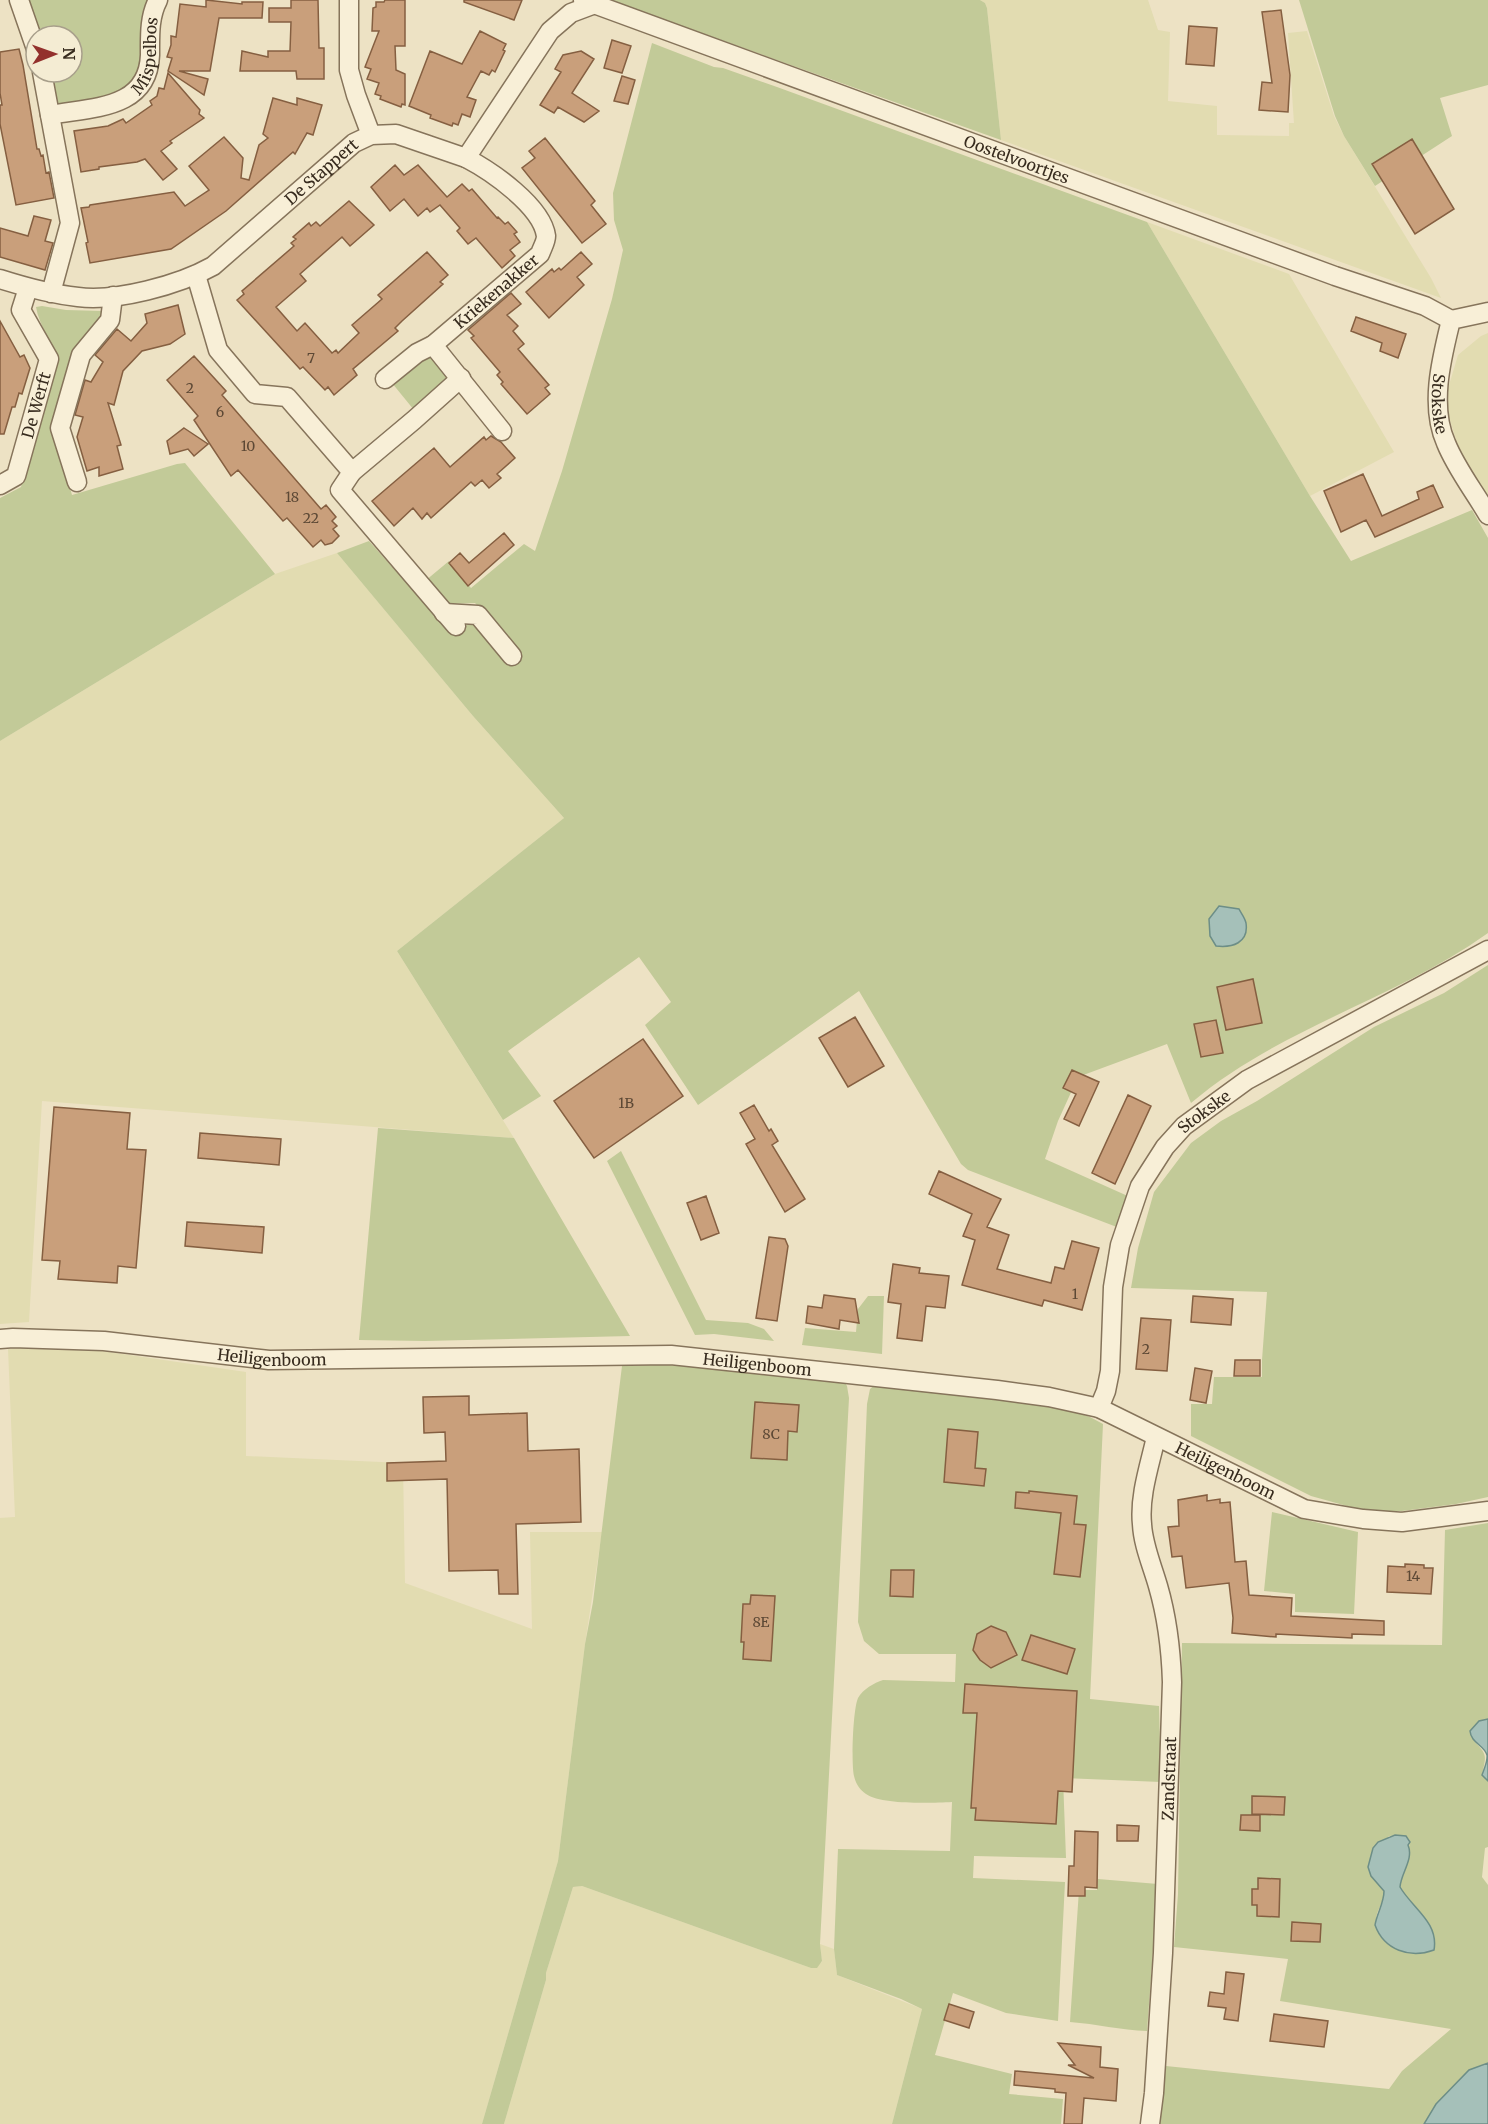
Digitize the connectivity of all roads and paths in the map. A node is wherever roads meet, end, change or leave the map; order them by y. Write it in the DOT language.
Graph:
graph roads {
  1 [pos="18,0"];
  2 [pos="158,0"];
  3 [pos="349,0"];
  4 [pos="589,2"];
  5 [pos="27,24"];
  6 [pos="44,84"];
  7 [pos="50,115"];
  8 [pos="371,135"];
  9 [pos="466,158"];
  10 [pos="196,275"];
  11 [pos="0,279"];
  12 [pos="28,288"];
  13 [pos="51,293"];
  14 [pos="113,296"];
  15 [pos="1488,312"];
  16 [pos="1451,320"];
  17 [pos="433,345"];
  18 [pos="461,378"];
  19 [pos="385,379"];
  20 [pos="502,431"];
  21 [pos="351,472"];
  22 [pos="77,482"];
  23 [pos="0,485"];
  24 [pos="1488,514"];
  25 [pos="512,656"];
  26 [pos="1488,950"];
  27 [pos="0,1339"];
  28 [pos="1099,1408"];
  29 [pos="1156,1437"];
  30 [pos="1488,1511"];
  31 [pos="1150,2124"];
  1 -- 5 [label="street"];
  2 -- 7 [label="street, Mispelbos"];
  3 -- 8 [label="street"];
  4 -- 9 [label="street"];
  4 -- 16 [label="street, Oostelvoortjes"];
  6 -- 7 [label="street"];
  7 -- 13 [label="street"];
  8 -- 9 [label="street, De Stappert"];
  8 -- 10 [label="street, De Stappert"];
  9 -- 17 [label="street, Kriekenakker"];
  10 -- 14 [label="street, De Stappert"];
  10 -- 21 [label="street"];
  11 -- 12 [label="street, De Stappert"];
  12 -- 13 [label="street, De Stappert"];
  12 -- 23 [label="street, De Werft"];
  13 -- 14 [label="street, De Stappert"];
  14 -- 22 [label="street, De Werft"];
  15 -- 16 [label="street"];
  16 -- 24 [label="street, Stokske"];
  17 -- 18 [label="street"];
  17 -- 19 [label="street, Kriekenakker"];
  18 -- 20 [label="street"];
  18 -- 21 [label="street"];
  21 -- 25 [label="street"];
  26 -- 28 [label="street, Stokske"];
  27 -- 28 [label="street, Heiligenboom"];
  28 -- 29 [label="street, Heiligenboom"];
  29 -- 30 [label="street, Heiligenboom"];
  29 -- 31 [label="street, Zandstraat"];
}
